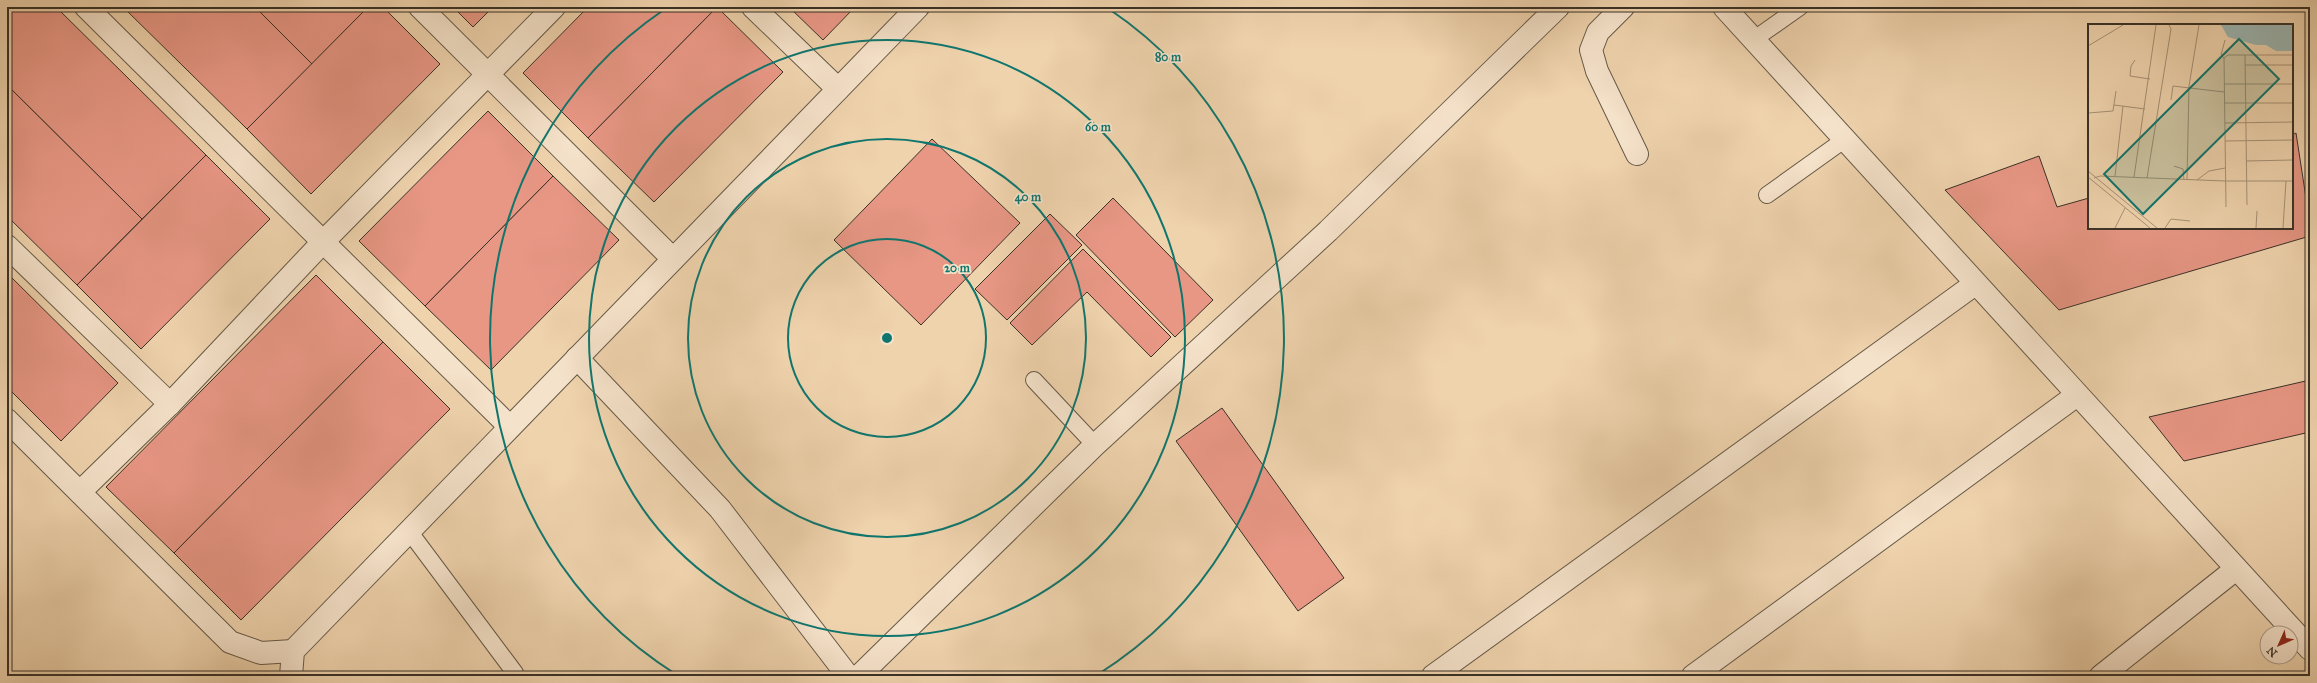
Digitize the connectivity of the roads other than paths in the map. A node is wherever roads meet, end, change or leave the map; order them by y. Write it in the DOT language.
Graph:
graph roads {
  1 [pos="86,7"];
  2 [pos="420,7"];
  3 [pos="554,7"];
  4 [pos="753,7"];
  5 [pos="918,7"];
  6 [pos="1558,7"];
  7 [pos="1623,7"];
  8 [pos="1724,7"];
  9 [pos="1800,7"];
  10 [pos="1753,40"];
  11 [pos="489,75"];
  12 [pos="838,89"];
  13 [pos="1844,140"];
  14 [pos="1637,154"];
  15 [pos="1767,195"];
  16 [pos="322,243"];
  17 [pos="7,246"];
  18 [pos="673,259"];
  19 [pos="1976,284"];
  20 [pos="577,358"];
  21 [pos="1034,380"];
  22 [pos="2077,395"];
  23 [pos="170,404"];
  24 [pos="7,420"];
  25 [pos="510,427"];
  26 [pos="1095,445"];
  27 [pos="80,492"];
  28 [pos="409,531"];
  29 [pos="2236,569"];
  30 [pos="2310,649"];
  31 [pos="293,650"];
  32 [pos="515,673"];
  33 [pos="291,676"];
  34 [pos="848,676"];
  35 [pos="859,676"];
  36 [pos="1432,676"];
  37 [pos="1693,676"];
  38 [pos="2101,676"];
  1 -- 16 [label="street"];
  2 -- 11 [label="street"];
  3 -- 11 [label="street"];
  4 -- 12 [label="street"];
  5 -- 12 [label="street"];
  6 -- 26 [label="street"];
  7 -- 14 [label="street"];
  8 -- 10 [label="street"];
  9 -- 10 [label="lane"];
  10 -- 13 [label="street"];
  11 -- 16 [label="street"];
  11 -- 18 [label="street"];
  12 -- 18 [label="street"];
  13 -- 15 [label="lane"];
  13 -- 19 [label="street"];
  16 -- 23 [label="street"];
  16 -- 25 [label="street"];
  17 -- 23 [label="street"];
  18 -- 20 [label="street"];
  19 -- 22 [label="street"];
  19 -- 36 [label="street"];
  20 -- 25 [label="street"];
  20 -- 34 [label="street"];
  21 -- 26 [label="lane"];
  22 -- 29 [label="street"];
  22 -- 37 [label="street"];
  23 -- 27 [label="street"];
  24 -- 27 [label="street"];
  25 -- 28 [label="street"];
  26 -- 35 [label="street"];
  27 -- 31 [label="street"];
  28 -- 31 [label="street"];
  28 -- 32 [label="lane"];
  29 -- 30 [label="street"];
  29 -- 38 [label="street"];
  31 -- 33 [label="street"];
}
